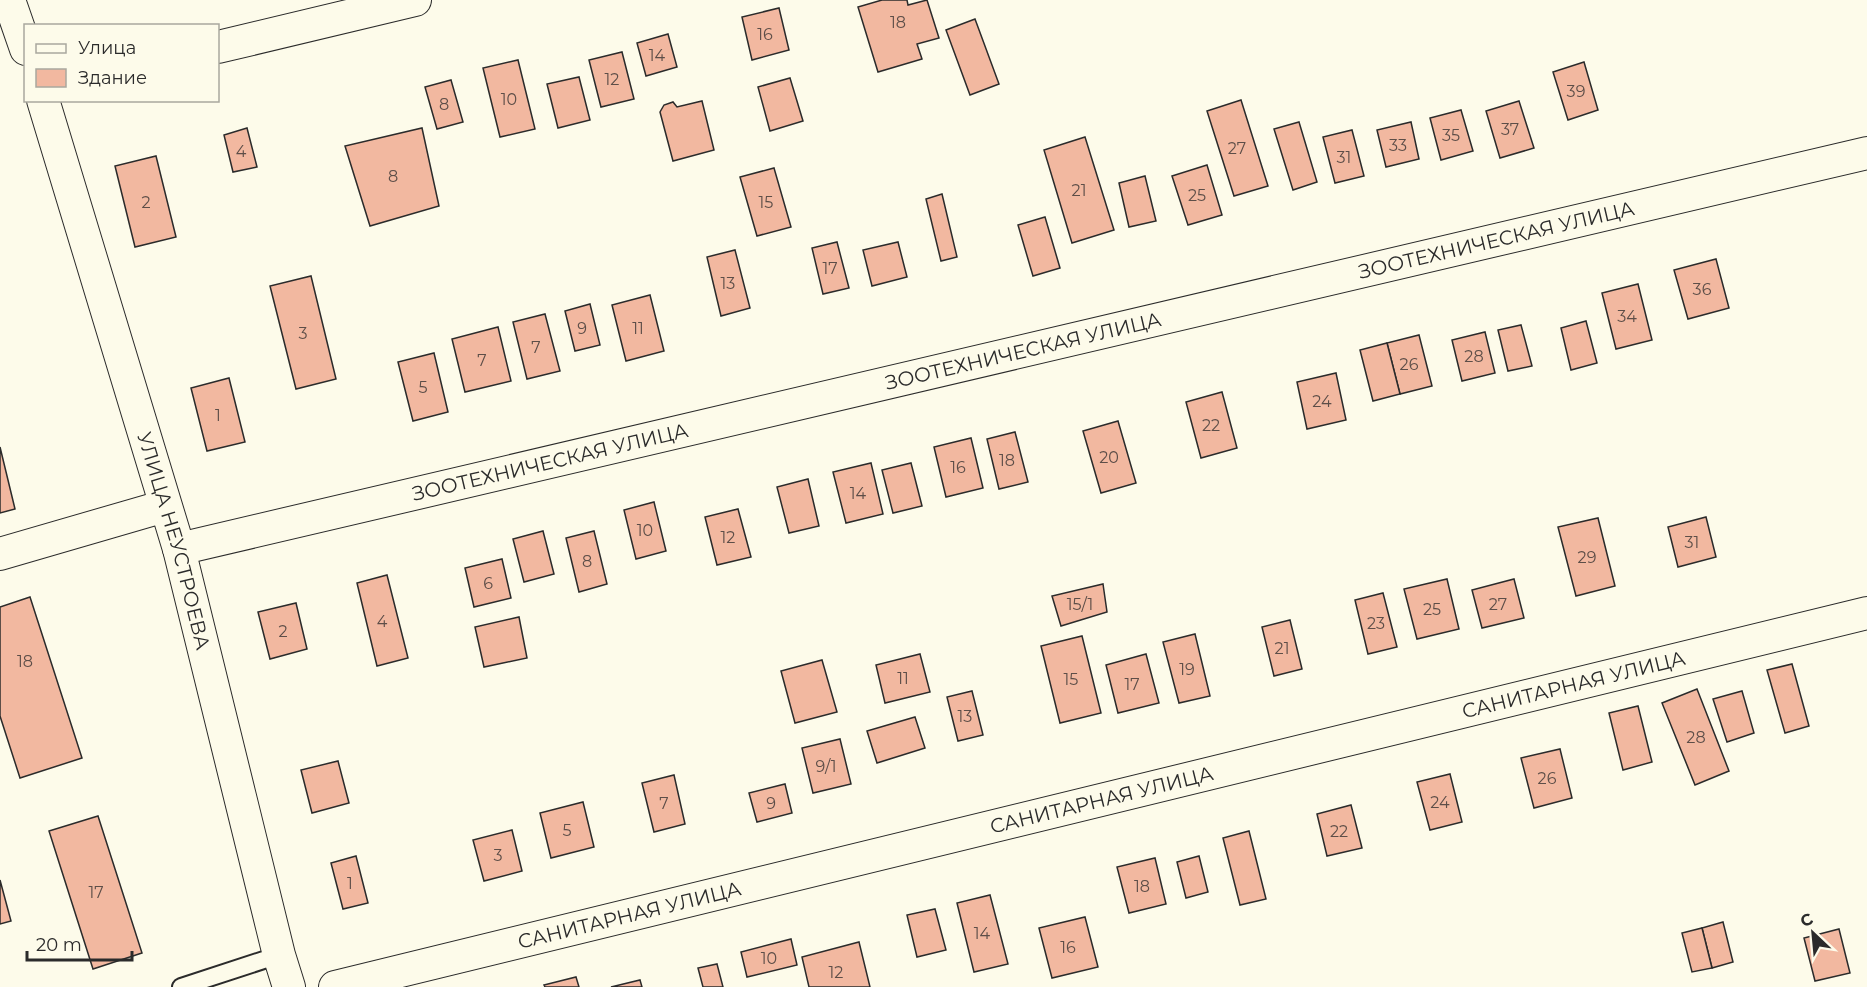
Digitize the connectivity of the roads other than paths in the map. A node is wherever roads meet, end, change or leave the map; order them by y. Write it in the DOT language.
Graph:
graph roads {
  1 [pos="9,0"];
  2 [pos="415,0"];
  3 [pos="24,43"];
  4 [pos="219,46"];
  5 [pos="43,102"];
  6 [pos="1867,153"];
  7 [pos="165,506"];
  8 [pos="178,549"];
  9 [pos="0,554"];
  10 [pos="1867,613"];
  11 [pos="279,955"];
  12 [pos="181,987"];
  13 [pos="289,987"];
  14 [pos="335,987"];
  1 -- 3 [label="street"];
  2 -- 4 [label="street"];
  5 -- 7 [label="street, УЛИЦА НЕУСТРОЕВА"];
  6 -- 8 [label="street, ЗООТЕХНИЧЕСКАЯ УЛИЦА"];
  7 -- 8 [label="street, УЛИЦА НЕУСТРОЕВА"];
  7 -- 9 [label="street"];
  8 -- 11 [label="street, УЛИЦА НЕУСТРОЕВА"];
  10 -- 14 [label="street, САНИТАРНАЯ УЛИЦА"];
  11 -- 12 [label="lane"];
  11 -- 13 [label="street, УЛИЦА НЕУСТРОЕВА"];
}
